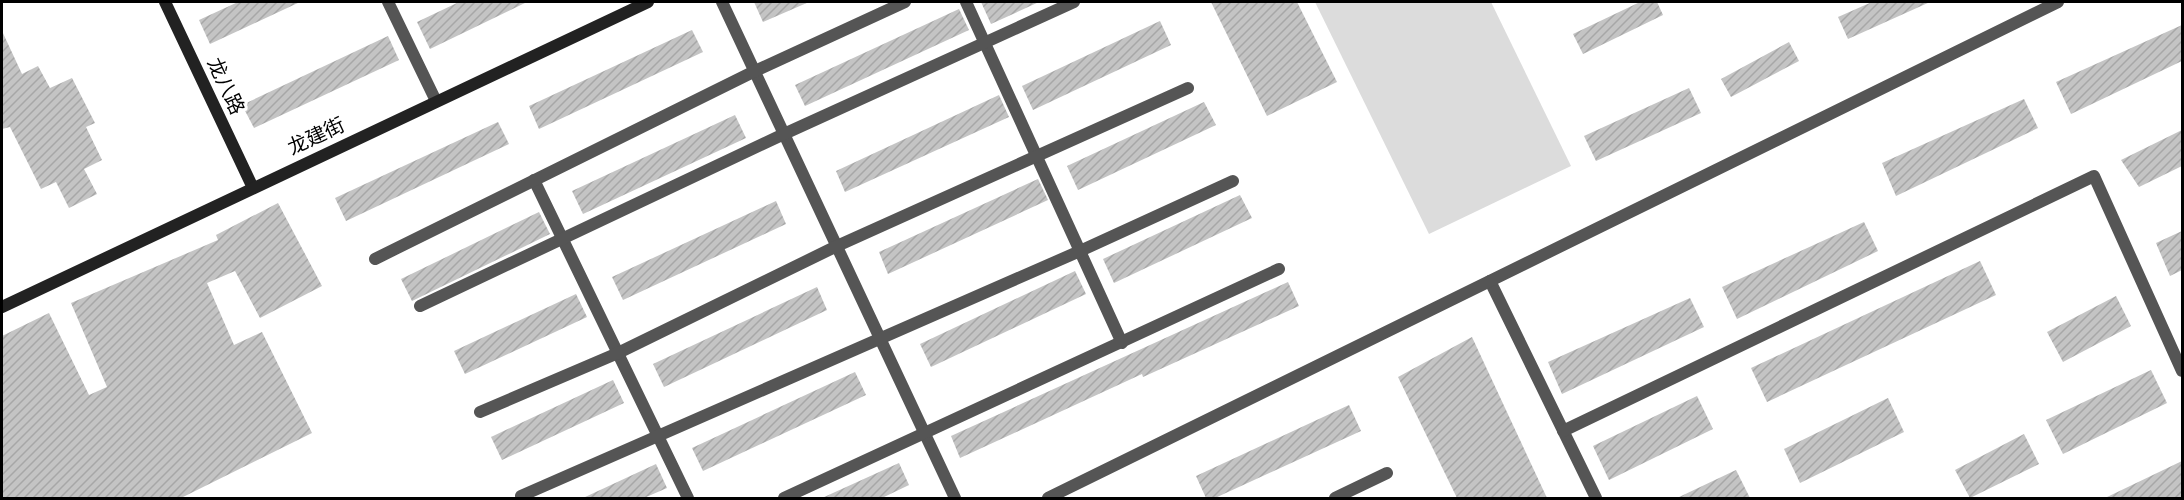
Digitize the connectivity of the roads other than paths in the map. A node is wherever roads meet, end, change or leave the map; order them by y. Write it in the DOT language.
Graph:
graph roads {
  1 [pos="165,2"];
  2 [pos="388,2"];
  3 [pos="648,2"];
  4 [pos="722,2"];
  5 [pos="905,2"];
  6 [pos="966,2"];
  7 [pos="1074,2"];
  8 [pos="2058,2"];
  9 [pos="985,43"];
  10 [pos="755,71"];
  11 [pos="1188,88"];
  12 [pos="436,101"];
  13 [pos="784,134"];
  14 [pos="1036,156"];
  15 [pos="534,180"];
  16 [pos="1233,181"];
  17 [pos="253,188"];
  18 [pos="563,239"];
  19 [pos="837,246"];
  20 [pos="1080,251"];
  21 [pos="375,258"];
  22 [pos="1279,269"];
  23 [pos="1490,281"];
  24 [pos="420,306"];
  25 [pos="2,307"];
  26 [pos="879,337"];
  27 [pos="1122,344"];
  28 [pos="618,352"];
  29 [pos="2182,371"];
  30 [pos="480,412"];
  31 [pos="1563,430"];
  32 [pos="924,432"];
  33 [pos="657,435"];
  34 [pos="1387,473"];
  35 [pos="521,496"];
  36 [pos="688,498"];
  37 [pos="784,498"];
  38 [pos="955,498"];
  39 [pos="1048,498"];
  40 [pos="1335,498"];
  41 [pos="1596,498"];
  1 -- 17 [label="street, 龙八路"];
  2 -- 12 [label="street"];
  3 -- 12 [label="street, 龙建街"];
  4 -- 10 [label="street"];
  5 -- 10 [label="street"];
  6 -- 9 [label="street"];
  7 -- 9 [label="street"];
  8 -- 23 [label="street"];
  9 -- 13 [label="street"];
  9 -- 14 [label="street"];
  10 -- 13 [label="street"];
  10 -- 15 [label="street"];
  11 -- 14 [label="street"];
  12 -- 17 [label="street, 龙建街"];
  13 -- 18 [label="street"];
  13 -- 19 [label="street"];
  14 -- 19 [label="street"];
  14 -- 20 [label="street"];
  15 -- 18 [label="street"];
  15 -- 21 [label="street"];
  16 -- 20 [label="street"];
  17 -- 25 [label="street, 龙建街"];
  18 -- 24 [label="street"];
  18 -- 28 [label="street"];
  19 -- 26 [label="street"];
  19 -- 28 [label="street"];
  20 -- 26 [label="street"];
  20 -- 27 [label="street"];
  22 -- 27 [label="street"];
  23 -- 31 [label="street"];
  23 -- 39 [label="street"];
  26 -- 32 [label="street"];
  26 -- 33 [label="street"];
  27 -- 32 [label="street"];
  28 -- 30 [label="street"];
  28 -- 33 [label="street"];
  29 -- 31 [label="street"];
  31 -- 41 [label="street"];
  32 -- 37 [label="street"];
  32 -- 38 [label="street"];
  33 -- 35 [label="street"];
  33 -- 36 [label="street"];
  34 -- 40 [label="street"];
}
